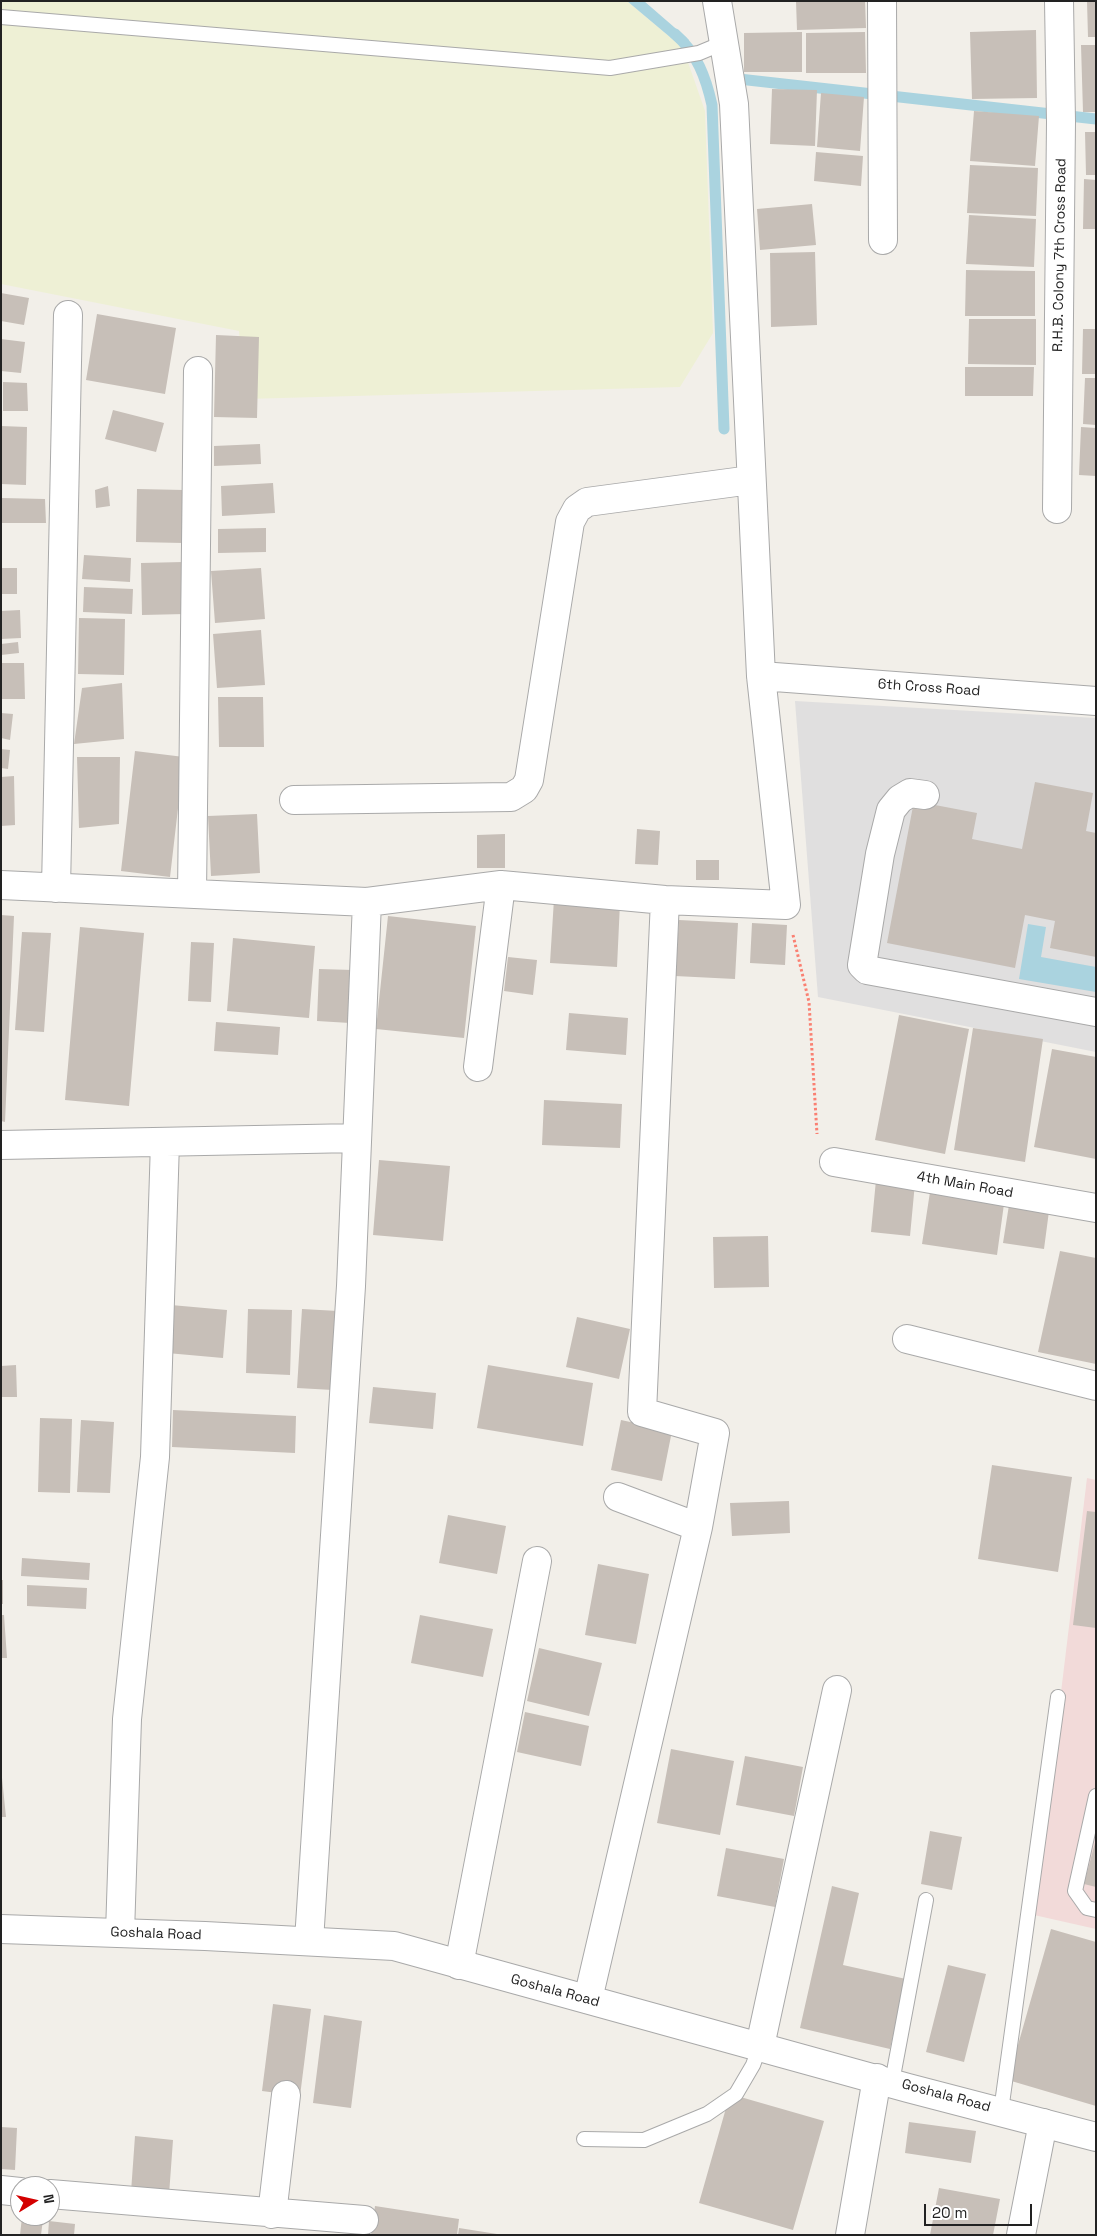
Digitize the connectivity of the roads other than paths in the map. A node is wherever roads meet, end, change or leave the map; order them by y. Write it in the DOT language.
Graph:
graph roads {
  1 [pos="717,1"];
  2 [pos="882,1"];
  3 [pos="1059,1"];
  4 [pos="1,17"];
  5 [pos="723,43"];
  6 [pos="883,240"];
  7 [pos="68,315"];
  8 [pos="198,371"];
  9 [pos="751,480"];
  10 [pos="1057,508"];
  11 [pos="762,676"];
  12 [pos="1096,701"];
  13 [pos="925,794"];
  14 [pos="294,800"];
  15 [pos="1,885"];
  16 [pos="501,885"];
  17 [pos="56,888"];
  18 [pos="192,894"];
  19 [pos="665,900"];
  20 [pos="367,902"];
  21 [pos="1096,1012"];
  22 [pos="478,1067"];
  23 [pos="357,1138"];
  24 [pos="165,1142"];
  25 [pos="1,1145"];
  26 [pos="834,1162"];
  27 [pos="1096,1208"];
  28 [pos="907,1339"];
  29 [pos="1096,1386"];
  30 [pos="618,1497"];
  31 [pos="698,1527"];
  32 [pos="537,1561"];
  33 [pos="837,1690"];
  34 [pos="1058,1697"];
  35 [pos="1096,1796"];
  36 [pos="926,1900"];
  37 [pos="1096,1910"];
  38 [pos="1,1929"];
  39 [pos="120,1932"];
  40 [pos="309,1941"];
  41 [pos="459,1965"];
  42 [pos="588,2000"];
  43 [pos="760,2046"];
  44 [pos="884,2080"];
  45 [pos="286,2095"];
  46 [pos="1001,2111"];
  47 [pos="1043,2122"];
  48 [pos="1096,2137"];
  49 [pos="584,2139"];
  50 [pos="60,2195"];
  51 [pos="272,2214"];
  52 [pos="364,2220"];
  53 [pos="850,2235"];
  54 [pos="1021,2235"];
  1 -- 5 [label="street"];
  2 -- 6 [label="street"];
  3 -- 10 [label="street, R.H.B. Colony 7th Cross Road"];
  4 -- 5 [label="lane"];
  5 -- 9 [label="street"];
  7 -- 17 [label="street"];
  8 -- 18 [label="street"];
  9 -- 11 [label="street"];
  9 -- 14 [label="street"];
  11 -- 12 [label="street, 6th Cross Road"];
  11 -- 19 [label="street"];
  13 -- 21 [label="street"];
  15 -- 17 [label="street"];
  16 -- 19 [label="street"];
  16 -- 20 [label="street"];
  16 -- 22 [label="street"];
  17 -- 18 [label="street"];
  18 -- 20 [label="street"];
  19 -- 31 [label="street"];
  20 -- 23 [label="street"];
  23 -- 24 [label="street"];
  23 -- 40 [label="street"];
  24 -- 25 [label="street"];
  24 -- 39 [label="street"];
  26 -- 27 [label="street, 4th Main Road"];
  28 -- 29 [label="street"];
  30 -- 31 [label="street"];
  31 -- 42 [label="street"];
  32 -- 41 [label="street"];
  33 -- 43 [label="street"];
  34 -- 46 [label="lane"];
  35 -- 37 [label="lane"];
  36 -- 44 [label="lane"];
  38 -- 39 [label="street, Goshala Road"];
  39 -- 40 [label="street, Goshala Road"];
  40 -- 41 [label="street, Goshala Road"];
  41 -- 42 [label="street, Goshala Road"];
  42 -- 43 [label="street, Goshala Road"];
  43 -- 44 [label="street, Goshala Road"];
  43 -- 49 [label="lane"];
  44 -- 46 [label="street, Goshala Road"];
  44 -- 53 [label="street"];
  45 -- 51 [label="street"];
  46 -- 47 [label="street, Goshala Road"];
  47 -- 48 [label="street, Goshala Road"];
  47 -- 54 [label="street"];
  50 -- 51 [label="street"];
  51 -- 52 [label="street"];
}
